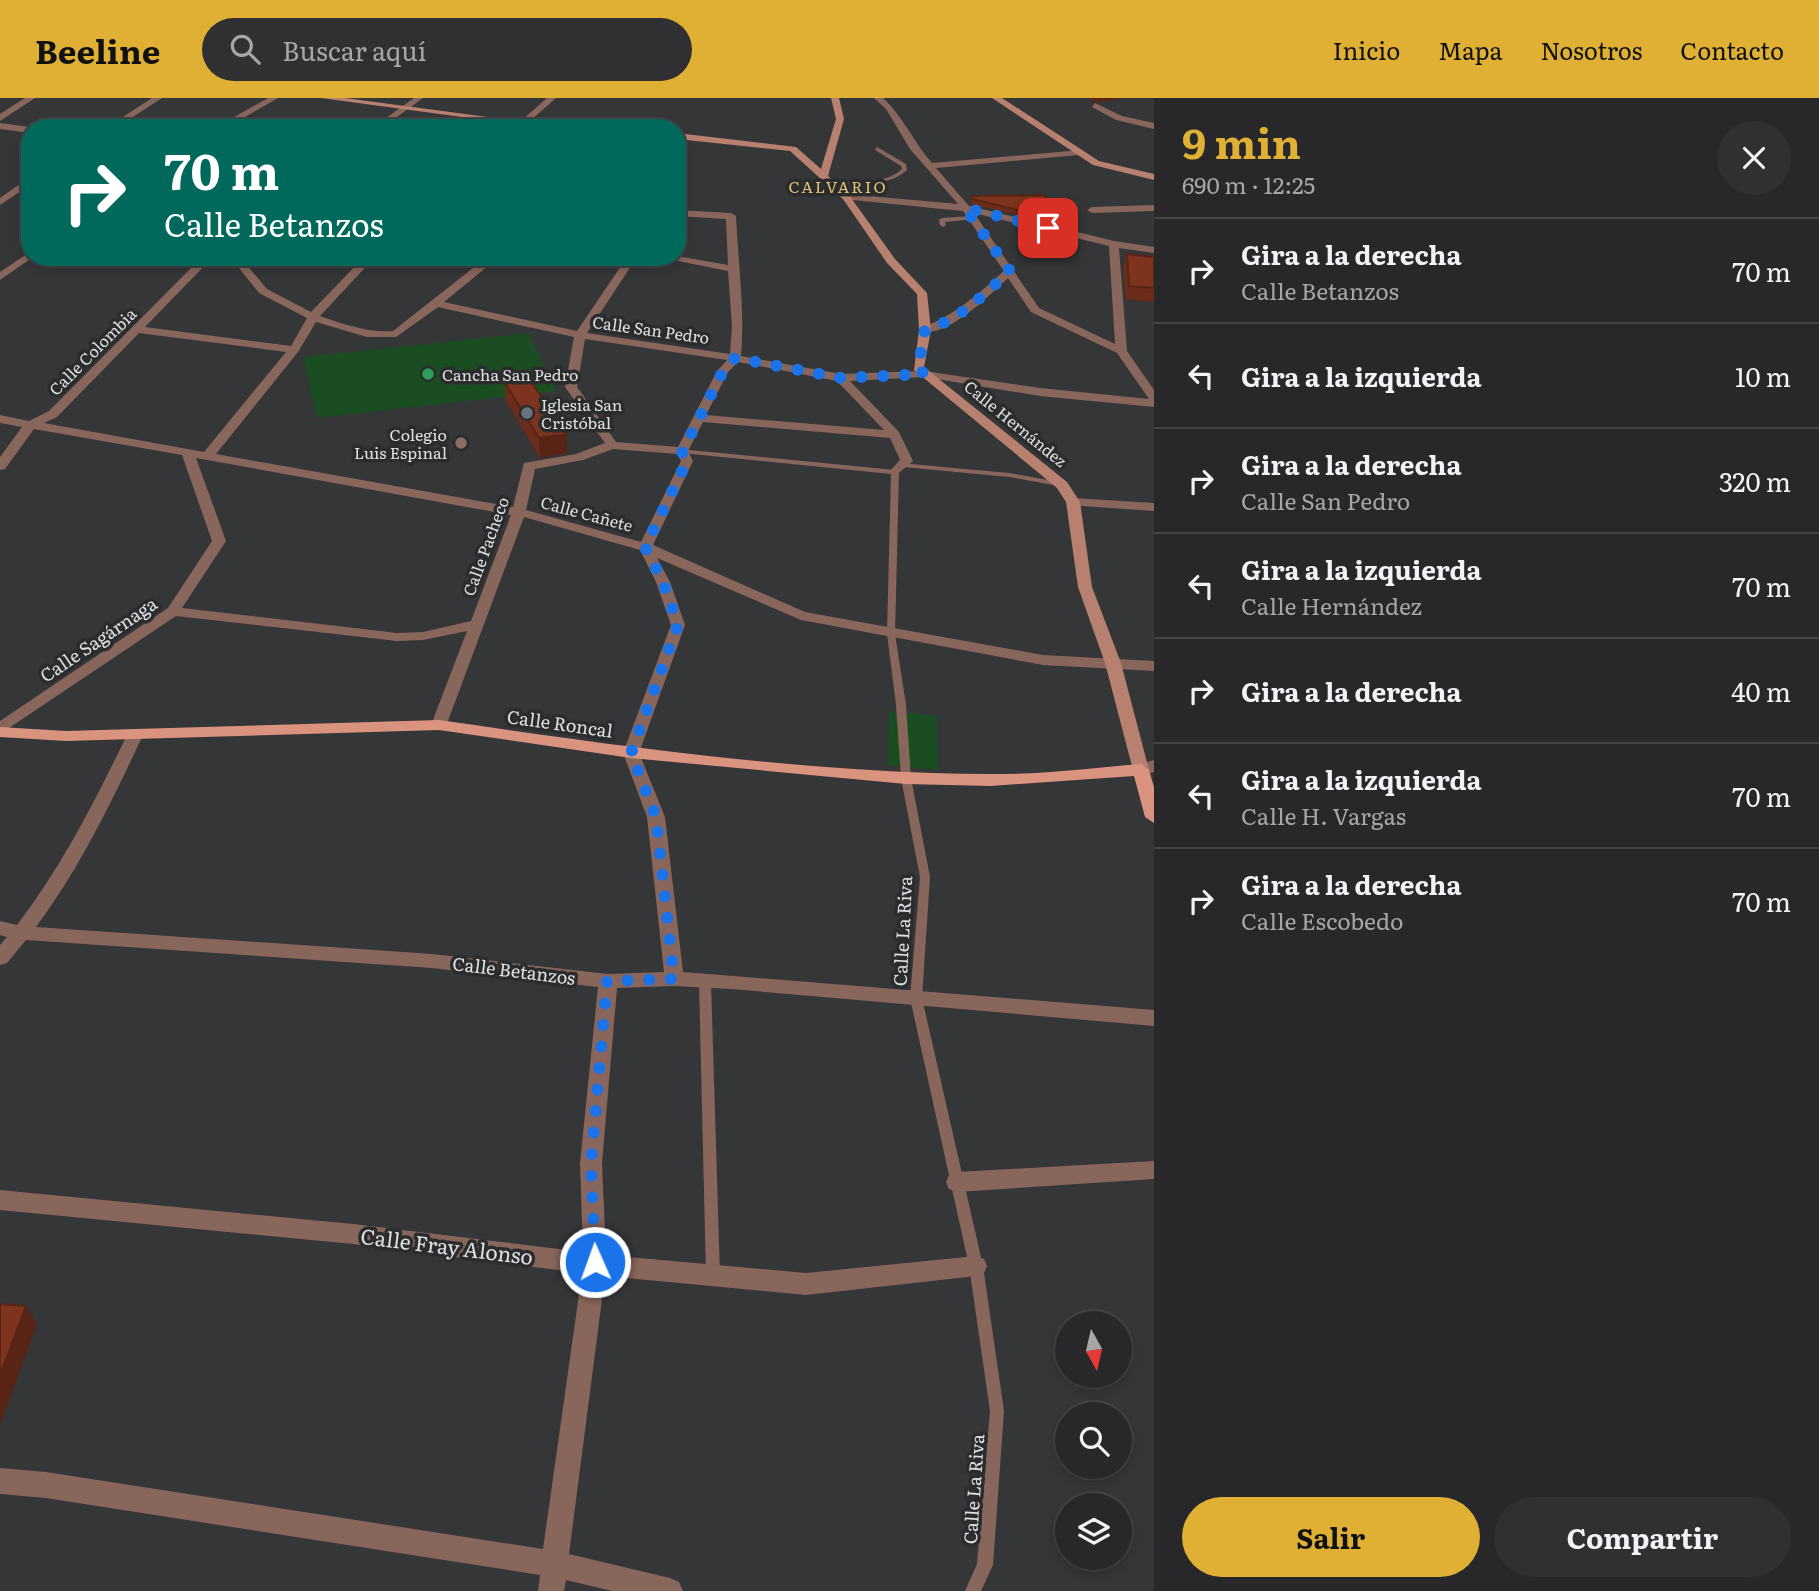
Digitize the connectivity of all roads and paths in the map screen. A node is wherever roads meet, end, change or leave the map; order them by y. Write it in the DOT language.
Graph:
graph roads {
  1 [pos="31,98"];
  2 [pos="158,98"];
  3 [pos="274,98"];
  4 [pos="325,98"];
  5 [pos="383,98"];
  6 [pos="552,98"];
  7 [pos="835,98"];
  8 [pos="878,98"];
  9 [pos="996,98"];
  10 [pos="416,100"];
  11 [pos="1095,105"];
  12 [pos="404,108"];
  13 [pos="0,118"];
  14 [pos="124,119"];
  15 [pos="236,119"];
  16 [pos="389,119"];
  17 [pos="498,119"];
  18 [pos="508,119"];
  19 [pos="527,119"];
  20 [pos="0,126"];
  21 [pos="1154,126"];
  22 [pos="21,129"];
  23 [pos="686,139"];
  24 [pos="877,149"];
  25 [pos="1078,152"];
  26 [pos="929,166"];
  27 [pos="1154,177"];
  28 [pos="827,180"];
  29 [pos="21,186"];
  30 [pos="846,197"];
  31 [pos="0,201"];
  32 [pos="965,208"];
  33 [pos="1154,208"];
  34 [pos="1092,210"];
  35 [pos="686,214"];
  36 [pos="972,218"];
  37 [pos="943,225"];
  38 [pos="1114,244"];
  39 [pos="1154,250"];
  40 [pos="686,261"];
  41 [pos="21,262"];
  42 [pos="199,266"];
  43 [pos="242,266"];
  44 [pos="361,266"];
  45 [pos="483,266"];
  46 [pos="626,266"];
  47 [pos="733,269"];
  48 [pos="1010,271"];
  49 [pos="0,278"];
  50 [pos="436,303"];
  51 [pos="313,317"];
  52 [pos="136,329"];
  53 [pos="925,330"];
  54 [pos="580,335"];
  55 [pos="294,350"];
  56 [pos="1121,351"];
  57 [pos="735,358"];
  58 [pos="924,374"];
  59 [pos="841,378"];
  60 [pos="1154,400"];
  61 [pos="698,418"];
  62 [pos="0,419"];
  63 [pos="30,425"];
  64 [pos="895,435"];
  65 [pos="612,445"];
  66 [pos="187,451"];
  67 [pos="682,452"];
  68 [pos="208,455"];
  69 [pos="0,466"];
  70 [pos="899,469"];
  71 [pos="1062,485"];
  72 [pos="1073,502"];
  73 [pos="1154,507"];
  74 [pos="519,512"];
  75 [pos="645,547"];
  76 [pos="173,611"];
  77 [pos="474,625"];
  78 [pos="891,634"];
  79 [pos="1114,663"];
  80 [pos="1154,666"];
  81 [pos="439,724"];
  82 [pos="0,731"];
  83 [pos="135,735"];
  84 [pos="631,753"];
  85 [pos="1147,768"];
  86 [pos="905,778"];
  87 [pos="1154,817"];
  88 [pos="0,928"];
  89 [pos="23,933"];
  90 [pos="0,958"];
  91 [pos="674,979"];
  92 [pos="607,981"];
  93 [pos="705,982"];
  94 [pos="916,998"];
  95 [pos="1154,1018"];
  96 [pos="1154,1170"];
  97 [pos="957,1182"];
  98 [pos="0,1200"];
  99 [pos="595,1262"];
  100 [pos="976,1266"];
  101 [pos="713,1276"];
  102 [pos="0,1481"];
  103 [pos="553,1564"];
  104 [pos="551,1591"];
  105 [pos="670,1591"];
  106 [pos="973,1591"];
  1 -- 13 [label="street"];
  2 -- 14 [label="street"];
  3 -- 15 [label="street"];
  4 -- 12 [label="main road"];
  5 -- 10 [label="main road"];
  6 -- 19 [label="street"];
  7 -- 28 [label="main road"];
  8 -- 26 [label="street"];
  9 -- 25 [label="main road"];
  10 -- 12 [label="street"];
  10 -- 18 [label="main road"];
  11 -- 21 [label="street"];
  12 -- 16 [label="street"];
  12 -- 17 [label="main road"];
  20 -- 22 [label="street"];
  23 -- 28 [label="main road"];
  24 -- 28 [label="lane"];
  25 -- 26 [label="street"];
  25 -- 27 [label="main road"];
  26 -- 32 [label="street"];
  28 -- 30 [label="main road"];
  29 -- 31 [label="street"];
  30 -- 32 [label="street"];
  30 -- 53 [label="main road"];
  32 -- 36 [label="street"];
  32 -- 38 [label="street"];
  33 -- 34 [label="street"];
  35 -- 47 [label="street"];
  36 -- 37 [label="lane"];
  36 -- 48 [label="street"];
  38 -- 39 [label="street"];
  38 -- 56 [label="street"];
  40 -- 47 [label="street"];
  41 -- 49 [label="street"];
  42 -- 52 [label="street, Calle Colombia"];
  43 -- 51 [label="street"];
  44 -- 51 [label="street"];
  45 -- 50 [label="street"];
  46 -- 54 [label="street"];
  47 -- 57 [label="street"];
  48 -- 53 [label="street"];
  48 -- 56 [label="street"];
  50 -- 51 [label="street"];
  50 -- 54 [label="street, Calle San Pedro"];
  51 -- 55 [label="street"];
  52 -- 55 [label="street"];
  52 -- 63 [label="street, Calle Colombia"];
  53 -- 58 [label="main road"];
  54 -- 57 [label="street, Calle San Pedro"];
  54 -- 65 [label="street"];
  55 -- 68 [label="street"];
  56 -- 60 [label="street"];
  57 -- 59 [label="street, Calle San Pedro"];
  57 -- 61 [label="street"];
  58 -- 59 [label="street, Calle San Pedro"];
  58 -- 60 [label="street, Calle San Pedro"];
  58 -- 71 [label="main road, Calle Hernández"];
  59 -- 64 [label="street, Calle La Riva"];
  61 -- 64 [label="street"];
  61 -- 67 [label="street"];
  62 -- 63 [label="street, Calle Cañete"];
  63 -- 66 [label="street, Calle Cañete"];
  63 -- 69 [label="street, Calle Colombia"];
  64 -- 70 [label="street, Calle La Riva"];
  65 -- 67 [label="street"];
  65 -- 74 [label="street, Calle Pacheco"];
  66 -- 68 [label="street, Calle Cañete"];
  66 -- 76 [label="street, Calle Sagárnaga"];
  67 -- 70 [label="lane"];
  67 -- 75 [label="street"];
  68 -- 74 [label="street, Calle Cañete"];
  70 -- 71 [label="lane"];
  70 -- 78 [label="lane, Calle La Riva"];
  71 -- 72 [label="main road, Calle Hernández"];
  72 -- 73 [label="street"];
  72 -- 79 [label="main road, Calle Hernández"];
  74 -- 75 [label="street, Calle Cañete"];
  74 -- 77 [label="street, Calle Pacheco"];
  75 -- 78 [label="street, Calle Cañete"];
  75 -- 84 [label="street"];
  76 -- 77 [label="street"];
  76 -- 82 [label="street, Calle Sagárnaga"];
  77 -- 81 [label="street, Calle Pacheco"];
  78 -- 79 [label="street, Calle Cañete"];
  78 -- 86 [label="lane, Calle La Riva"];
  79 -- 80 [label="street, Calle Cañete"];
  79 -- 85 [label="main road, Calle Hernández"];
  81 -- 83 [label="main road, Calle Roncal"];
  81 -- 84 [label="main road, Calle Roncal"];
  82 -- 83 [label="main road, Calle Roncal"];
  83 -- 89 [label="street"];
  84 -- 86 [label="main road, Calle Roncal"];
  84 -- 91 [label="street"];
  85 -- 86 [label="main road, Calle Roncal"];
  85 -- 87 [label="main road, Calle Hernández"];
  86 -- 94 [label="lane, Calle La Riva"];
  88 -- 89 [label="street, Calle Betanzos"];
  89 -- 90 [label="street"];
  89 -- 92 [label="street, Calle Betanzos"];
  91 -- 92 [label="street, Calle Betanzos"];
  91 -- 93 [label="street, Calle Betanzos"];
  92 -- 99 [label="street"];
  93 -- 94 [label="street, Calle Betanzos"];
  93 -- 101 [label="lane"];
  94 -- 95 [label="street, Calle Betanzos"];
  94 -- 97 [label="lane, Calle La Riva"];
  96 -- 97 [label="street"];
  97 -- 100 [label="lane, Calle La Riva"];
  98 -- 99 [label="street, Calle Fray Alonso"];
  99 -- 101 [label="street, Calle Fray Alonso"];
  99 -- 103 [label="street"];
  100 -- 101 [label="street, Calle Fray Alonso"];
  100 -- 106 [label="lane, Calle La Riva"];
  102 -- 103 [label="street"];
  103 -- 104 [label="street"];
  103 -- 105 [label="street"];
}
